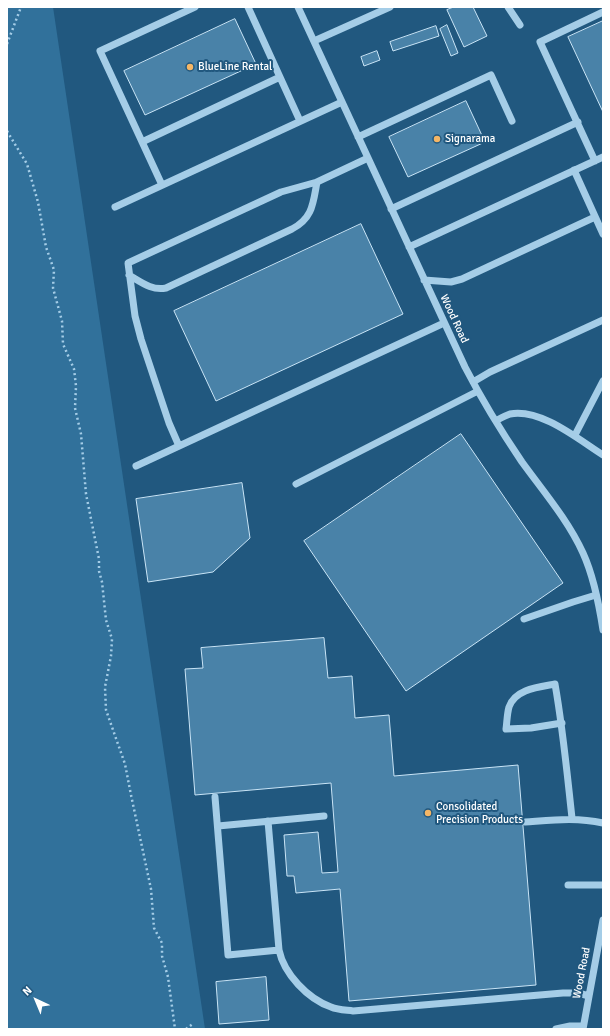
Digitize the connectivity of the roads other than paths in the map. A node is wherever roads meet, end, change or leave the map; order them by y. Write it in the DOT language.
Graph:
graph roads {
  1 [pos="195,7"];
  2 [pos="248,7"];
  3 [pos="298,7"];
  4 [pos="390,7"];
  5 [pos="508,7"];
  6 [pos="377,10"];
  7 [pos="603,12"];
  8 [pos="520,25"];
  9 [pos="314,41"];
  10 [pos="280,77"];
  11 [pos="342,102"];
  12 [pos="300,121"];
  13 [pos="512,121"];
  14 [pos="578,122"];
  15 [pos="358,137"];
  16 [pos="142,142"];
  17 [pos="603,157"];
  18 [pos="368,158"];
  19 [pos="595,160"];
  20 [pos="574,170"];
  21 [pos="317,182"];
  22 [pos="162,185"];
  23 [pos="115,207"];
  24 [pos="391,209"];
  25 [pos="595,217"];
  26 [pos="603,234"];
  27 [pos="409,247"];
  28 [pos="129,275"];
  29 [pos="424,280"];
  30 [pos="603,320"];
  31 [pos="444,323"];
  32 [pos="603,381"];
  33 [pos="473,382"];
  34 [pos="478,392"];
  35 [pos="496,421"];
  36 [pos="575,435"];
  37 [pos="179,446"];
  38 [pos="603,455"];
  39 [pos="136,466"];
  40 [pos="296,484"];
  41 [pos="596,595"];
  42 [pos="524,619"];
  43 [pos="603,630"];
  44 [pos="562,724"];
  45 [pos="215,797"];
  46 [pos="324,816"];
  47 [pos="572,818"];
  48 [pos="268,821"];
  49 [pos="525,822"];
  50 [pos="603,823"];
  51 [pos="218,826"];
  52 [pos="568,885"];
  53 [pos="603,885"];
  54 [pos="603,920"];
  55 [pos="279,950"];
  56 [pos="588,996"];
  57 [pos="583,1028"];
  58 [pos="556,1029"];
  1 -- 16 [label="street"];
  2 -- 10 [label="street"];
  3 -- 9 [label="street, Wood Road"];
  4 -- 6 [label="street"];
  5 -- 8 [label="street"];
  6 -- 9 [label="street"];
  7 -- 14 [label="street"];
  9 -- 11 [label="street, Wood Road"];
  10 -- 12 [label="street"];
  10 -- 16 [label="street"];
  11 -- 12 [label="street"];
  11 -- 15 [label="street, Wood Road"];
  12 -- 22 [label="street"];
  13 -- 15 [label="street"];
  14 -- 19 [label="street"];
  14 -- 24 [label="street"];
  15 -- 18 [label="street, Wood Road"];
  16 -- 22 [label="street"];
  17 -- 19 [label="street"];
  18 -- 21 [label="street"];
  18 -- 24 [label="street, Wood Road"];
  19 -- 20 [label="street"];
  20 -- 25 [label="street"];
  20 -- 27 [label="street"];
  21 -- 28 [label="street"];
  21 -- 28 [label="street"];
  22 -- 23 [label="street"];
  24 -- 27 [label="street, Wood Road"];
  25 -- 26 [label="street"];
  25 -- 29 [label="street"];
  27 -- 29 [label="street, Wood Road"];
  28 -- 37 [label="street"];
  29 -- 31 [label="street, Wood Road"];
  30 -- 33 [label="street"];
  31 -- 33 [label="street, Wood Road"];
  31 -- 37 [label="street"];
  32 -- 36 [label="street"];
  33 -- 34 [label="street, Wood Road"];
  34 -- 35 [label="street, Wood Road"];
  34 -- 40 [label="street"];
  35 -- 36 [label="street"];
  35 -- 41 [label="street, Wood Road"];
  36 -- 38 [label="street"];
  37 -- 39 [label="street"];
  41 -- 42 [label="street"];
  41 -- 43 [label="street, Wood Road"];
  44 -- 44 [label="street"];
  44 -- 47 [label="street"];
  45 -- 51 [label="street"];
  46 -- 48 [label="street"];
  47 -- 49 [label="street"];
  47 -- 50 [label="street"];
  48 -- 51 [label="street"];
  48 -- 55 [label="street"];
  51 -- 55 [label="street"];
  52 -- 53 [label="street"];
  54 -- 56 [label="street, Wood Road"];
  55 -- 56 [label="street"];
  56 -- 57 [label="street, Wood Road"];
  57 -- 58 [label="street"];
}
